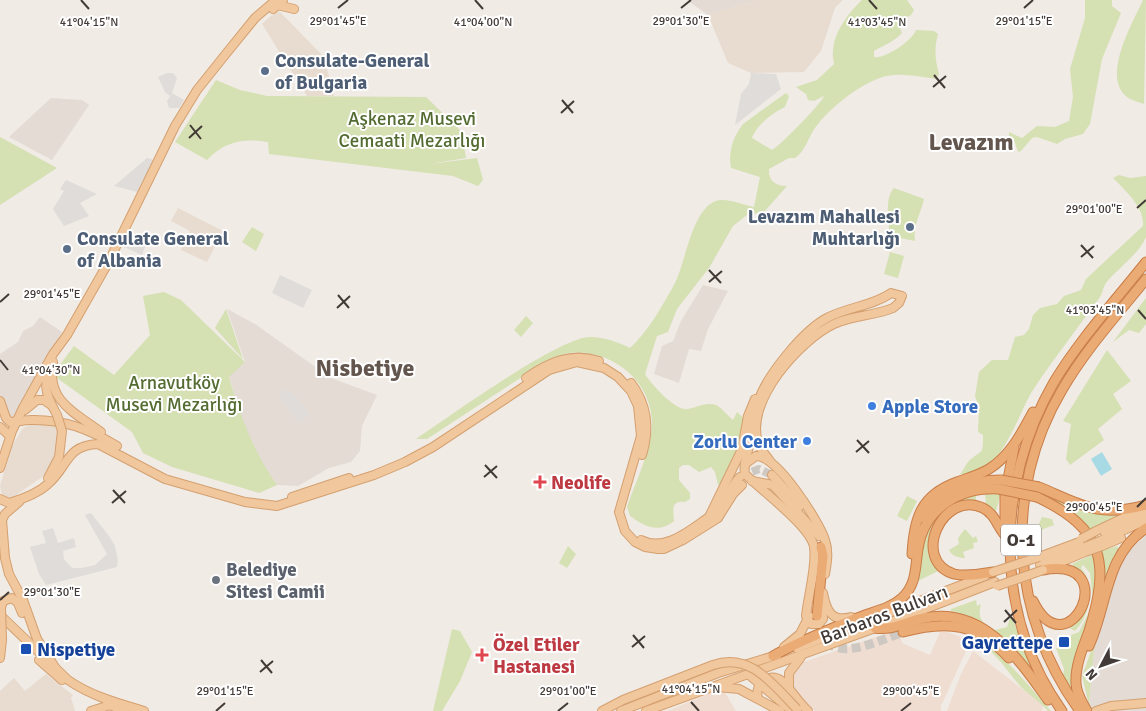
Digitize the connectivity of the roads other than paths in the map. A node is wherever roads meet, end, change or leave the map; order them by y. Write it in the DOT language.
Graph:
graph roads {
  1 [pos="287,0"];
  2 [pos="278,1"];
  3 [pos="1146,262"];
  4 [pos="1146,278"];
  5 [pos="889,295"];
  6 [pos="897,306"];
  7 [pos="60,346"];
  8 [pos="53,362"];
  9 [pos="1061,372"];
  10 [pos="768,381"];
  11 [pos="0,401"];
  12 [pos="52,406"];
  13 [pos="21,413"];
  14 [pos="34,420"];
  15 [pos="16,422"];
  16 [pos="0,427"];
  17 [pos="10,436"];
  18 [pos="1017,441"];
  19 [pos="7,445"];
  20 [pos="124,451"];
  21 [pos="770,461"];
  22 [pos="745,464"];
  23 [pos="0,468"];
  24 [pos="772,475"];
  25 [pos="752,481"];
  26 [pos="1000,485"];
  27 [pos="768,488"];
  28 [pos="39,490"];
  29 [pos="1038,492"];
  30 [pos="0,499"];
  31 [pos="20,500"];
  32 [pos="1146,506"];
  33 [pos="1146,514"];
  34 [pos="709,517"];
  35 [pos="1146,520"];
  36 [pos="1146,527"];
  37 [pos="820,529"];
  38 [pos="1005,535"];
  39 [pos="1099,538"];
  40 [pos="912,543"];
  41 [pos="1083,545"];
  42 [pos="821,547"];
  43 [pos="1040,564"];
  44 [pos="993,572"];
  45 [pos="1011,581"];
  46 [pos="913,584"];
  47 [pos="1026,590"];
  48 [pos="823,592"];
  49 [pos="0,608"];
  50 [pos="875,612"];
  51 [pos="816,616"];
  52 [pos="806,618"];
  53 [pos="0,622"];
  54 [pos="875,628"];
  55 [pos="903,632"];
  56 [pos="802,655"];
  57 [pos="773,656"];
  58 [pos="0,658"];
  59 [pos="1079,664"];
  60 [pos="56,669"];
  61 [pos="748,674"];
  62 [pos="760,683"];
  63 [pos="708,688"];
  64 [pos="1040,688"];
  65 [pos="792,696"];
  66 [pos="91,697"];
  67 [pos="758,698"];
  68 [pos="1146,703"];
  69 [pos="110,705"];
  70 [pos="796,710"];
  71 [pos="86,711"];
  72 [pos="91,711"];
  73 [pos="125,711"];
  74 [pos="144,711"];
  75 [pos="602,711"];
  76 [pos="621,711"];
  77 [pos="646,711"];
  78 [pos="780,711"];
  79 [pos="808,711"];
  80 [pos="1057,711"];
  81 [pos="1062,711"];
  82 [pos="1080,711"];
  83 [pos="1087,711"];
  84 [pos="1096,711"];
  1 -- 2 [label="main road"];
  2 -- 7 [label="main road"];
  3 -- 9 [label="highway, O-1"];
  4 -- 47 [label="highway, O-1"];
  5 -- 6 [label="main road"];
  5 -- 6 [label="main road"];
  5 -- 10 [label="main road"];
  6 -- 21 [label="main road"];
  7 -- 8 [label="main road"];
  7 -- 13 [label="main road"];
  8 -- 12 [label="main road"];
  8 -- 20 [label="main road"];
  9 -- 18 [label="highway"];
  9 -- 45 [label="highway, O-1"];
  10 -- 22 [label="main road"];
  10 -- 34 [label="main road"];
  11 -- 15 [label="main road"];
  12 -- 13 [label="main road"];
  12 -- 28 [label="main road, bridge"];
  13 -- 15 [label="main road"];
  14 -- 15 [label="main road"];
  14 -- 19 [label="main road"];
  14 -- 20 [label="main road"];
  15 -- 17 [label="main road"];
  16 -- 17 [label="main road"];
  17 -- 19 [label="main road"];
  18 -- 38 [label="highway"];
  18 -- 40 [label="highway"];
  19 -- 23 [label="main road"];
  20 -- 34 [label="main road"];
  21 -- 22 [label="main road"];
  21 -- 37 [label="main road"];
  22 -- 25 [label="main road"];
  24 -- 37 [label="main road"];
  25 -- 42 [label="main road"];
  25 -- 52 [label="main road"];
  26 -- 29 [label="highway, bridge"];
  26 -- 40 [label="highway"];
  26 -- 46 [label="highway"];
  27 -- 42 [label="main road"];
  28 -- 31 [label="main road"];
  28 -- 34 [label="main road"];
  29 -- 32 [label="highway"];
  29 -- 59 [label="highway"];
  30 -- 31 [label="main road"];
  31 -- 60 [label="main road"];
  32 -- 39 [label="main road"];
  33 -- 39 [label="main road, Barbaros Bulvarı"];
  35 -- 39 [label="main road, Barbaros Bulvarı"];
  36 -- 39 [label="main road"];
  36 -- 59 [label="highway"];
  37 -- 48 [label="main road"];
  38 -- 44 [label="highway"];
  38 -- 45 [label="highway"];
  39 -- 41 [label="main road, Barbaros Bulvarı, bridge"];
  39 -- 41 [label="main road, bridge"];
  40 -- 46 [label="highway"];
  41 -- 43 [label="main road, Barbaros Bulvarı"];
  41 -- 43 [label="main road, Barbaros Bulvarı"];
  42 -- 51 [label="highway"];
  42 -- 52 [label="main road"];
  43 -- 44 [label="main road, Barbaros Bulvarı, bridge"];
  43 -- 47 [label="highway"];
  43 -- 54 [label="main road, Barbaros Bulvarı"];
  44 -- 57 [label="main road, Barbaros Bulvarı"];
  45 -- 81 [label="highway, O-1"];
  46 -- 50 [label="highway"];
  47 -- 82 [label="highway, O-1"];
  48 -- 50 [label="main road"];
  48 -- 52 [label="main road"];
  49 -- 58 [label="main road, bridge"];
  49 -- 60 [label="main road"];
  49 -- 60 [label="main road"];
  50 -- 57 [label="highway"];
  52 -- 57 [label="main road"];
  53 -- 66 [label="main road"];
  54 -- 56 [label="main road, Barbaros Bulvarı"];
  54 -- 64 [label="highway"];
  55 -- 64 [label="highway"];
  56 -- 61 [label="main road, Barbaros Bulvarı"];
  56 -- 65 [label="main road"];
  57 -- 76 [label="main road, Barbaros Bulvarı"];
  59 -- 83 [label="highway"];
  60 -- 66 [label="main road"];
  61 -- 62 [label="main road"];
  61 -- 63 [label="main road, Barbaros Bulvarı"];
  62 -- 65 [label="main road"];
  62 -- 67 [label="main road"];
  62 -- 70 [label="main road"];
  63 -- 67 [label="main road"];
  63 -- 77 [label="main road, Barbaros Bulvarı"];
  64 -- 80 [label="highway"];
  65 -- 79 [label="main road"];
  66 -- 69 [label="main road"];
  66 -- 71 [label="main road"];
  66 -- 74 [label="main road"];
  67 -- 78 [label="main road"];
  68 -- 84 [label="main road"];
  69 -- 72 [label="main road"];
  69 -- 73 [label="main road"];
  70 -- 75 [label="main road, bridge"];
}
